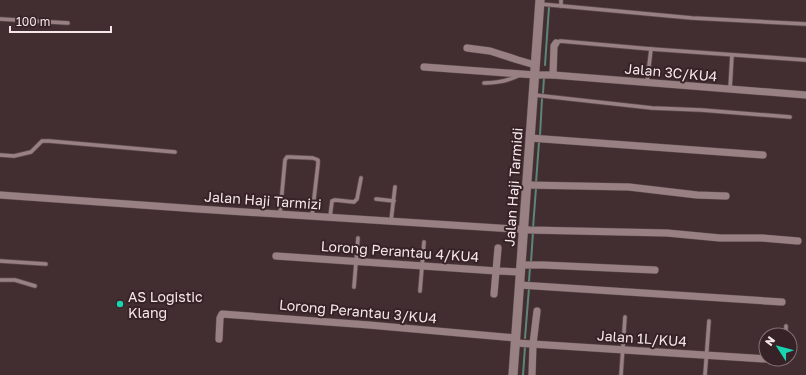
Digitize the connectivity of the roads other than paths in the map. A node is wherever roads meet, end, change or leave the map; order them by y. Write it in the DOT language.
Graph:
graph roads {
  1 [pos="561,0"];
  2 [pos="540,2"];
  3 [pos="561,6"];
  4 [pos="0,19"];
  5 [pos="68,23"];
  6 [pos="806,24"];
  7 [pos="556,43"];
  8 [pos="468,48"];
  9 [pos="651,49"];
  10 [pos="732,55"];
  11 [pos="806,60"];
  12 [pos="535,65"];
  13 [pos="424,67"];
  14 [pos="523,74"];
  15 [pos="534,75"];
  16 [pos="553,75"];
  17 [pos="484,83"];
  18 [pos="648,83"];
  19 [pos="730,89"];
  20 [pos="533,95"];
  21 [pos="806,95"];
  22 [pos="790,117"];
  23 [pos="530,138"];
  24 [pos="175,152"];
  25 [pos="763,154"];
  26 [pos="0,155"];
  27 [pos="361,178"];
  28 [pos="530,185"];
  29 [pos="395,187"];
  30 [pos="0,195"];
  31 [pos="726,196"];
  32 [pos="376,199"];
  33 [pos="394,201"];
  34 [pos="280,214"];
  35 [pos="312,216"];
  36 [pos="330,217"];
  37 [pos="391,221"];
  38 [pos="524,229"];
  39 [pos="358,238"];
  40 [pos="798,241"];
  41 [pos="424,242"];
  42 [pos="498,248"];
  43 [pos="276,256"];
  44 [pos="0,261"];
  45 [pos="356,261"];
  46 [pos="46,264"];
  47 [pos="422,266"];
  48 [pos="521,269"];
  49 [pos="654,270"];
  50 [pos="497,272"];
  51 [pos="0,280"];
  52 [pos="520,285"];
  53 [pos="35,286"];
  54 [pos="354,287"];
  55 [pos="420,291"];
  56 [pos="494,294"];
  57 [pos="782,302"];
  58 [pos="537,311"];
  59 [pos="625,317"];
  60 [pos="708,321"];
  61 [pos="219,339"];
  62 [pos="516,340"];
  63 [pos="533,344"];
  64 [pos="623,350"];
  65 [pos="706,355"];
  66 [pos="758,358"];
  67 [pos="513,375"];
  68 [pos="532,375"];
  69 [pos="621,375"];
  70 [pos="705,375"];
  1 -- 3 [label="lane"];
  2 -- 3 [label="lane"];
  2 -- 12 [label="street, Jalan Haji Tarmidi"];
  3 -- 6 [label="lane"];
  4 -- 5 [label="lane"];
  7 -- 9 [label="lane"];
  7 -- 16 [label="street"];
  8 -- 12 [label="street"];
  9 -- 10 [label="lane"];
  9 -- 18 [label="lane"];
  10 -- 11 [label="lane"];
  10 -- 19 [label="lane"];
  12 -- 15 [label="street, Jalan Haji Tarmidi"];
  13 -- 14 [label="street, Jalan 3C/KU4"];
  14 -- 15 [label="street, Jalan 3C/KU4"];
  14 -- 17 [label="lane"];
  15 -- 16 [label="street, Jalan 3C/KU4"];
  15 -- 20 [label="street, Jalan Haji Tarmidi"];
  16 -- 18 [label="street, Jalan 3C/KU4"];
  18 -- 19 [label="street, Jalan 3C/KU4"];
  19 -- 21 [label="street, Jalan 3C/KU4"];
  20 -- 22 [label="lane"];
  20 -- 23 [label="street, Jalan Haji Tarmidi"];
  23 -- 25 [label="street"];
  23 -- 28 [label="street, Jalan Haji Tarmidi"];
  24 -- 26 [label="lane"];
  27 -- 36 [label="lane"];
  28 -- 31 [label="street"];
  28 -- 38 [label="street, Jalan Haji Tarmidi"];
  29 -- 33 [label="lane"];
  30 -- 34 [label="street, Jalan Haji Tarmizi"];
  32 -- 33 [label="lane"];
  33 -- 37 [label="lane"];
  34 -- 35 [label="street, Jalan Haji Tarmizi"];
  34 -- 35 [label="lane"];
  35 -- 36 [label="street, Jalan Haji Tarmizi"];
  36 -- 37 [label="street, Jalan Haji Tarmizi"];
  37 -- 38 [label="street, Jalan Haji Tarmizi"];
  38 -- 40 [label="street, Jalan Haji Tarmizi"];
  38 -- 48 [label="street, Jalan Haji Tarmidi"];
  39 -- 45 [label="lane"];
  41 -- 47 [label="lane"];
  42 -- 50 [label="street"];
  43 -- 45 [label="street, Lorong Perantau 4/KU4"];
  44 -- 46 [label="lane"];
  45 -- 47 [label="street, Lorong Perantau 4/KU4"];
  45 -- 54 [label="lane"];
  47 -- 50 [label="street, Lorong Perantau 4/KU4"];
  47 -- 55 [label="lane"];
  48 -- 49 [label="street, Lorong Perantau 4/KU4"];
  48 -- 50 [label="street, Lorong Perantau 4/KU4"];
  48 -- 52 [label="street, Jalan Haji Tarmidi"];
  50 -- 56 [label="street"];
  51 -- 53 [label="lane"];
  52 -- 57 [label="street"];
  52 -- 62 [label="street, Jalan Haji Tarmidi"];
  58 -- 63 [label="street"];
  59 -- 64 [label="lane"];
  60 -- 65 [label="lane"];
  61 -- 62 [label="street, Lorong Perantau 3/KU4"];
  62 -- 63 [label="street, Jalan 1L/KU4"];
  62 -- 67 [label="street, Jalan Haji Tarmidi"];
  63 -- 64 [label="street, Jalan 1L/KU4"];
  63 -- 68 [label="street"];
  64 -- 65 [label="street, Jalan 1L/KU4"];
  64 -- 69 [label="lane"];
  65 -- 66 [label="street, Jalan 1L/KU4"];
  65 -- 70 [label="lane"];
}
